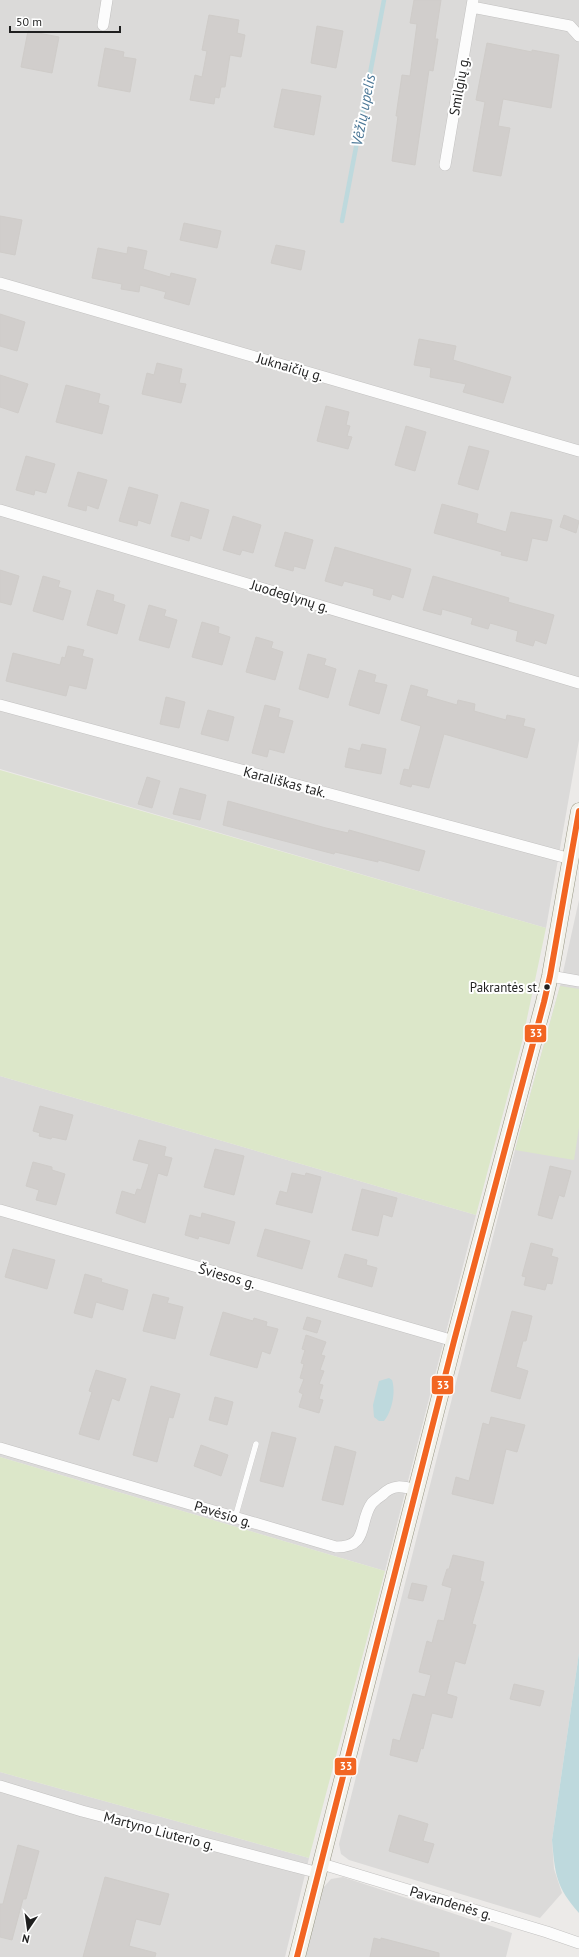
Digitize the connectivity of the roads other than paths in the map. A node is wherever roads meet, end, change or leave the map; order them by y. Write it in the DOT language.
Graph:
graph roads {
  1 [pos="107,0"];
  2 [pos="473,3"];
  3 [pos="103,25"];
  4 [pos="579,36"];
  5 [pos="445,165"];
  6 [pos="0,283"];
  7 [pos="579,451"];
  8 [pos="0,510"];
  9 [pos="579,682"];
  10 [pos="0,705"];
  11 [pos="579,811"];
  12 [pos="570,860"];
  13 [pos="550,976"];
  14 [pos="579,981"];
  15 [pos="0,1210"];
  16 [pos="454,1342"];
  17 [pos="256,1444"];
  18 [pos="0,1448"];
  19 [pos="416,1490"];
  20 [pos="235,1518"];
  21 [pos="0,1786"];
  22 [pos="320,1868"];
  23 [pos="579,1943"];
  24 [pos="297,1957"];
  1 -- 3 [label="street"];
  2 -- 4 [label="street, Smilgių g."];
  2 -- 5 [label="street, Smilgių g."];
  6 -- 7 [label="street, Juknaičių g."];
  8 -- 9 [label="street, Juodeglynų g."];
  10 -- 12 [label="street, Karališkas tak."];
  11 -- 12 [label="main road"];
  12 -- 13 [label="main road"];
  13 -- 14 [label="street"];
  13 -- 16 [label="main road"];
  15 -- 16 [label="street, Šviesos g."];
  16 -- 19 [label="main road"];
  17 -- 20 [label="lane"];
  18 -- 20 [label="street, Pavėsio g."];
  19 -- 20 [label="street, Pavėsio g."];
  19 -- 22 [label="main road"];
  21 -- 22 [label="street, Martyno Liuterio g."];
  22 -- 23 [label="street, Pavandenės g."];
  22 -- 24 [label="main road"];
}
